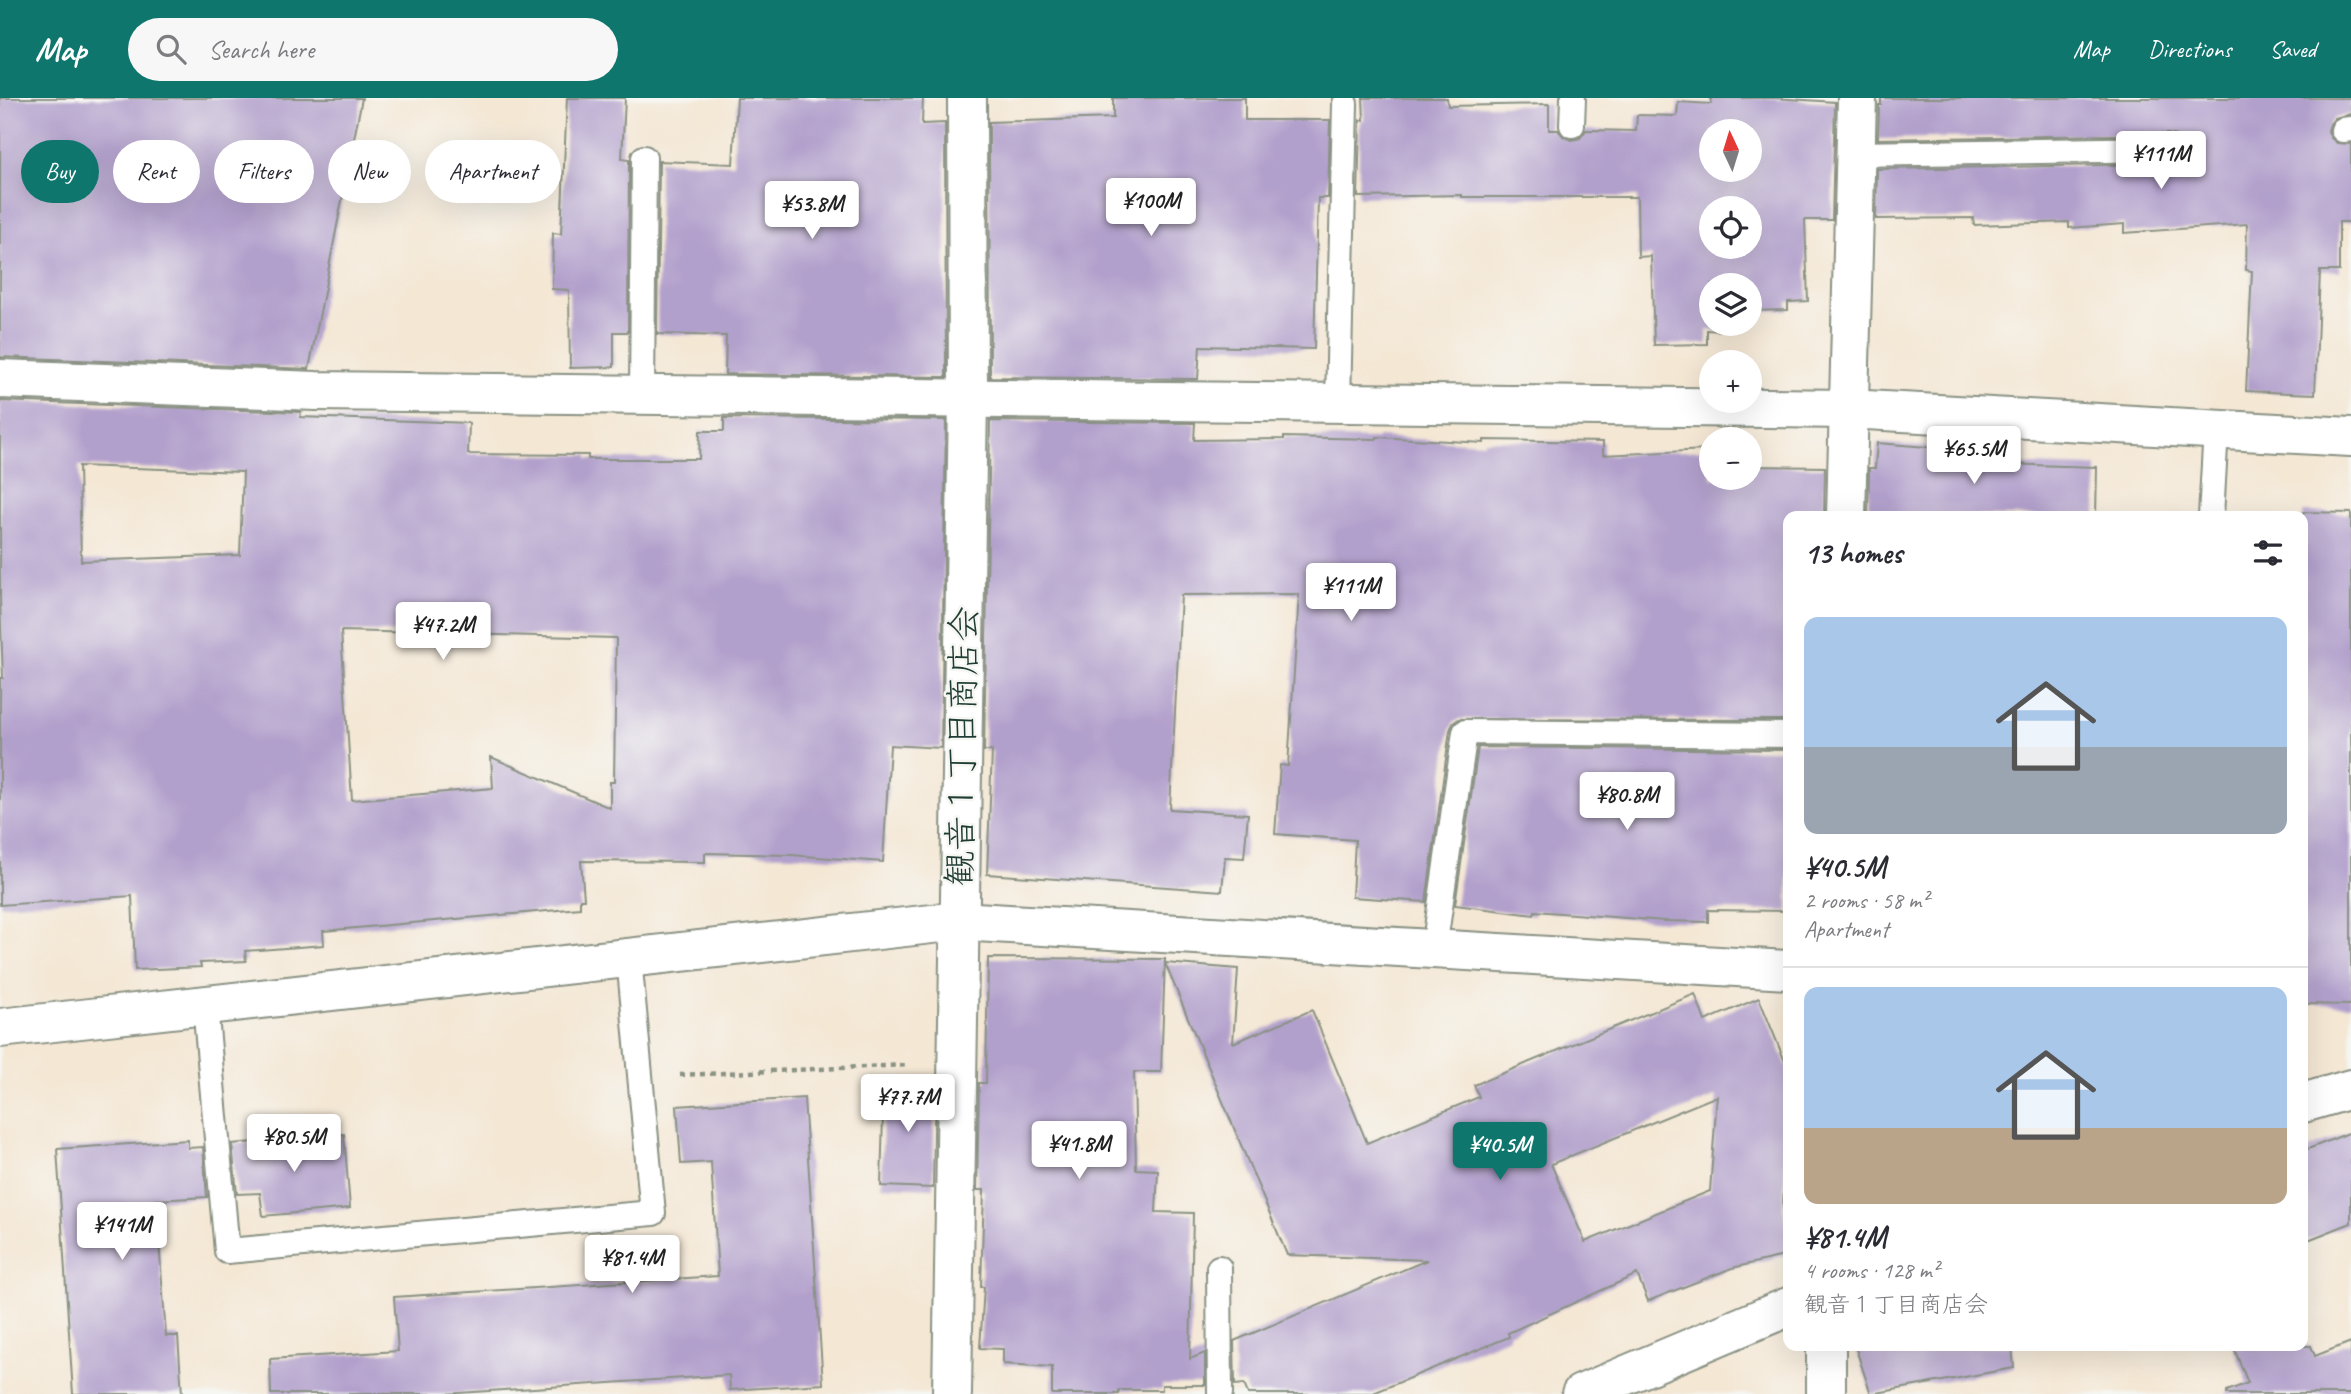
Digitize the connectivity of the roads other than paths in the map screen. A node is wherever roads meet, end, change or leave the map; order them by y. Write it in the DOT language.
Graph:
graph roads {
  1 [pos="967,98"];
  2 [pos="1573,98"];
  3 [pos="1857,98"];
  4 [pos="1345,104"];
  5 [pos="1572,125"];
  6 [pos="2168,149"];
  7 [pos="1854,154"];
  8 [pos="644,158"];
  9 [pos="0,379"];
  10 [pos="642,395"];
  11 [pos="968,399"];
  12 [pos="1338,403"];
  13 [pos="1848,410"];
  14 [pos="2216,429"];
  15 [pos="2351,437"];
  16 [pos="1846,511"];
  17 [pos="2211,511"];
  18 [pos="1783,735"];
  19 [pos="959,921"];
  20 [pos="1434,949"];
  21 [pos="629,958"];
  22 [pos="1783,970"];
  23 [pos="205,1005"];
  24 [pos="0,1028"];
  25 [pos="2351,1089"];
  26 [pos="2308,1102"];
  27 [pos="1219,1268"];
  28 [pos="1783,1309"];
  29 [pos="1826,1351"];
  30 [pos="952,1394"];
  31 [pos="1220,1394"];
  32 [pos="1581,1394"];
  33 [pos="1826,1394"];
  1 -- 11 [label="street, 観音１丁目商店会"];
  2 -- 5 [label="lane"];
  3 -- 7 [label="street"];
  4 -- 12 [label="lane"];
  6 -- 7 [label="lane"];
  7 -- 13 [label="street"];
  8 -- 10 [label="lane"];
  9 -- 10 [label="street"];
  10 -- 11 [label="street"];
  11 -- 12 [label="street"];
  11 -- 19 [label="street, 観音１丁目商店会"];
  12 -- 13 [label="street"];
  13 -- 14 [label="street"];
  13 -- 16 [label="street"];
  14 -- 15 [label="street"];
  14 -- 17 [label="lane"];
  18 -- 20 [label="lane"];
  19 -- 20 [label="street"];
  19 -- 21 [label="street"];
  19 -- 30 [label="street, 観音１丁目商店会"];
  20 -- 22 [label="street"];
  21 -- 23 [label="street"];
  21 -- 23 [label="lane"];
  23 -- 24 [label="street"];
  25 -- 26 [label="street"];
  27 -- 31 [label="lane"];
  28 -- 32 [label="street"];
  29 -- 33 [label="street"];
}
